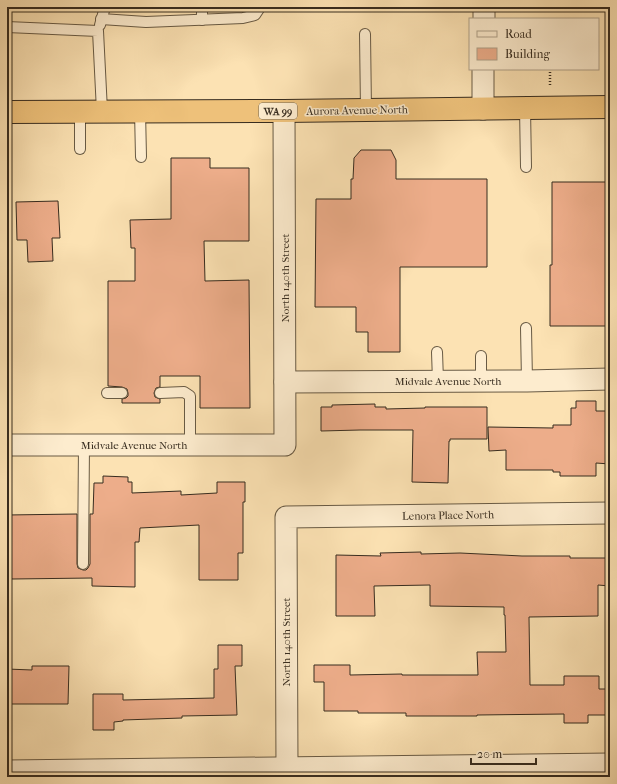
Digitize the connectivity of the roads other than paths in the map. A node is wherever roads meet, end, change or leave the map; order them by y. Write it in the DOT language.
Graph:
graph roads {
  1 [pos="105,7"];
  2 [pos="202,7"];
  3 [pos="259,7"];
  4 [pos="484,7"];
  5 [pos="484,18"];
  6 [pos="101,19"];
  7 [pos="202,20"];
  8 [pos="7,27"];
  9 [pos="98,30"];
  10 [pos="365,34"];
  11 [pos="483,70"];
  12 [pos="610,107"];
  13 [pos="483,108"];
  14 [pos="525,108"];
  15 [pos="366,110"];
  16 [pos="80,111"];
  17 [pos="102,111"];
  18 [pos="140,111"];
  19 [pos="284,111"];
  20 [pos="7,112"];
  21 [pos="80,149"];
  22 [pos="141,157"];
  23 [pos="526,167"];
  24 [pos="526,328"];
  25 [pos="437,352"];
  26 [pos="481,356"];
  27 [pos="610,379"];
  28 [pos="438,381"];
  29 [pos="481,381"];
  30 [pos="527,381"];
  31 [pos="285,382"];
  32 [pos="107,393"];
  33 [pos="122,393"];
  34 [pos="160,393"];
  35 [pos="7,445"];
  36 [pos="84,445"];
  37 [pos="190,445"];
  38 [pos="285,445"];
  39 [pos="610,513"];
  40 [pos="286,517"];
  41 [pos="83,564"];
  42 [pos="610,764"];
  43 [pos="287,768"];
  44 [pos="7,771"];
  1 -- 6 [label="lane"];
  2 -- 7 [label="lane"];
  3 -- 7 [label="lane"];
  4 -- 5 [label="street"];
  6 -- 7 [label="lane"];
  6 -- 9 [label="lane"];
  8 -- 9 [label="lane"];
  9 -- 17 [label="lane"];
  10 -- 15 [label="lane"];
  11 -- 13 [label="street"];
  12 -- 14 [label="highway, Aurora Avenue North / WA 99"];
  13 -- 14 [label="highway, Aurora Avenue North / WA 99"];
  13 -- 15 [label="highway, Aurora Avenue North / WA 99"];
  14 -- 23 [label="lane"];
  15 -- 19 [label="highway, Aurora Avenue North / WA 99"];
  16 -- 17 [label="highway, Aurora Avenue North / WA 99"];
  16 -- 20 [label="highway, Aurora Avenue North / WA 99"];
  16 -- 21 [label="lane"];
  17 -- 18 [label="highway, Aurora Avenue North / WA 99"];
  18 -- 19 [label="highway, Aurora Avenue North / WA 99"];
  18 -- 22 [label="lane"];
  19 -- 31 [label="street, North 140th Street"];
  24 -- 30 [label="lane"];
  25 -- 28 [label="lane"];
  26 -- 29 [label="lane"];
  27 -- 30 [label="street, Midvale Avenue North"];
  28 -- 29 [label="street, Midvale Avenue North"];
  28 -- 31 [label="street, Midvale Avenue North"];
  29 -- 30 [label="street, Midvale Avenue North"];
  31 -- 38 [label="street, North 140th Street"];
  32 -- 33 [label="lane"];
  34 -- 37 [label="lane"];
  35 -- 36 [label="street, Midvale Avenue North"];
  36 -- 37 [label="street, Midvale Avenue North"];
  36 -- 41 [label="lane"];
  37 -- 38 [label="street, Midvale Avenue North"];
  39 -- 40 [label="street, Lenora Place North"];
  40 -- 43 [label="street, North 140th Street"];
  42 -- 43 [label="street"];
  43 -- 44 [label="street"];
}
